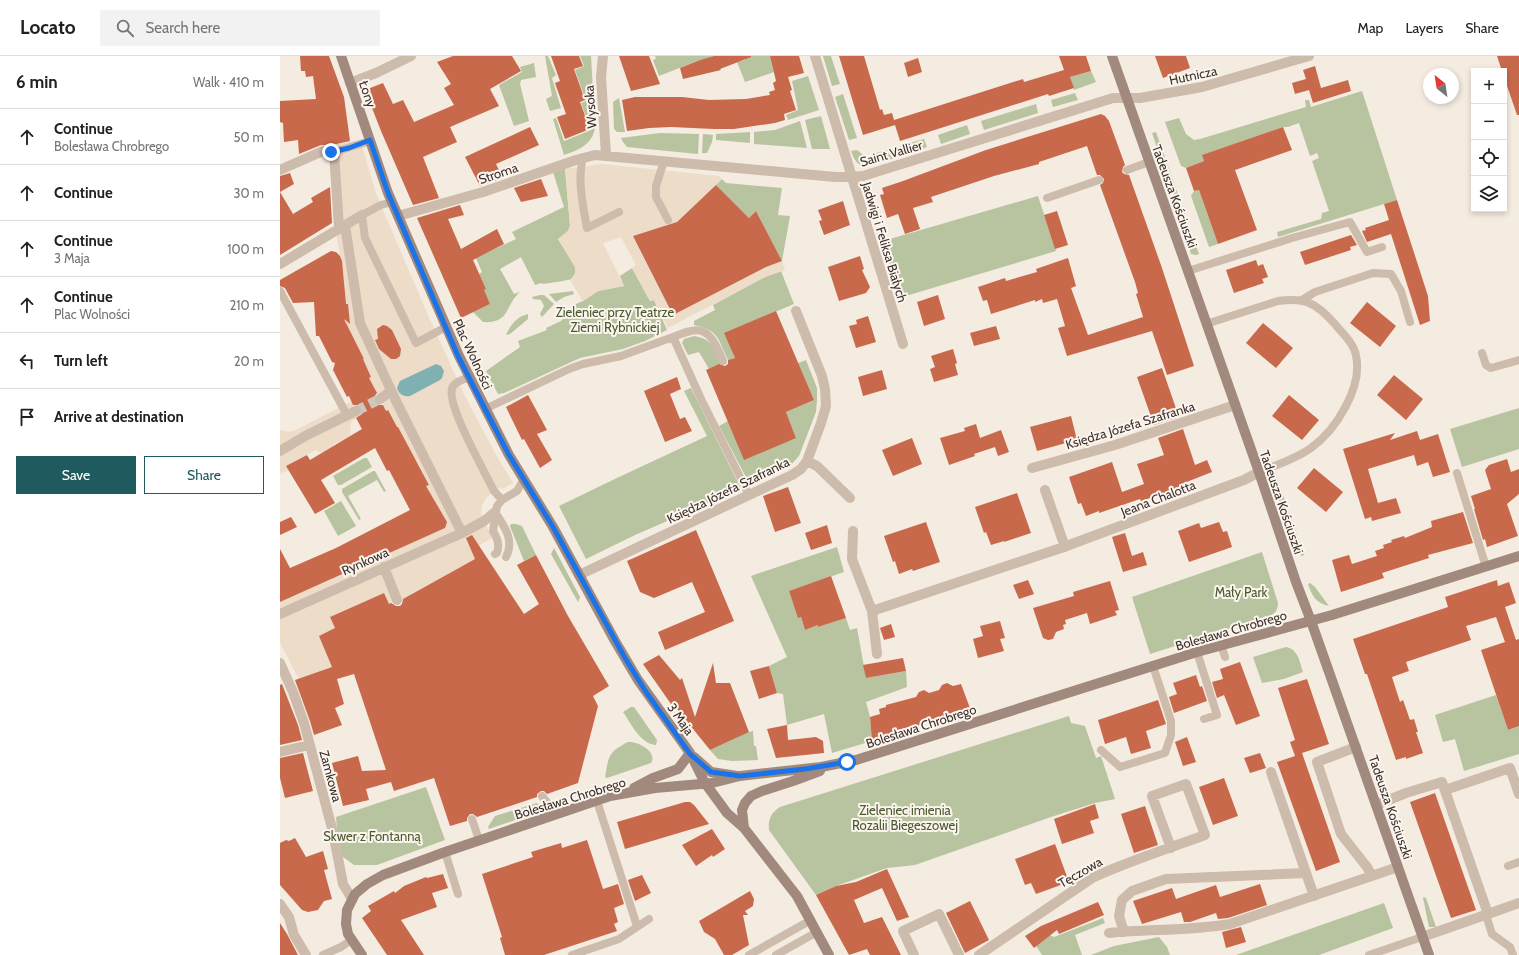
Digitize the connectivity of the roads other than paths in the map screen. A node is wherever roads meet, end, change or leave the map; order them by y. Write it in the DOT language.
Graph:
graph roads {
  1 [pos="341,56"];
  2 [pos="411,56"];
  3 [pos="603,56"];
  4 [pos="815,56"];
  5 [pos="1112,56"];
  6 [pos="1309,56"];
  7 [pos="350,83"];
  8 [pos="1127,99"];
  9 [pos="370,140"];
  10 [pos="334,152"];
  11 [pos="606,155"];
  12 [pos="583,158"];
  13 [pos="664,161"];
  14 [pos="1149,162"];
  15 [pos="280,170"];
  16 [pos="1127,170"];
  17 [pos="852,177"];
  18 [pos="1099,180"];
  19 [pos="1047,198"];
  20 [pos="392,202"];
  21 [pos="619,212"];
  22 [pos="362,215"];
  23 [pos="398,216"];
  24 [pos="668,220"];
  25 [pos="342,226"];
  26 [pos="1382,247"];
  27 [pos="280,264"];
  28 [pos="1188,271"];
  29 [pos="280,291"];
  30 [pos="1302,300"];
  31 [pos="796,311"];
  32 [pos="1410,322"];
  33 [pos="1206,324"];
  34 [pos="446,328"];
  35 [pos="673,338"];
  36 [pos="903,344"];
  37 [pos="1482,353"];
  38 [pos="1519,360"];
  39 [pos="723,361"];
  40 [pos="469,377"];
  41 [pos="391,391"];
  42 [pos="380,399"];
  43 [pos="1235,405"];
  44 [pos="485,409"];
  45 [pos="352,413"];
  46 [pos="280,451"];
  47 [pos="807,461"];
  48 [pos="1032,468"];
  49 [pos="1259,472"];
  50 [pos="1457,474"];
  51 [pos="524,479"];
  52 [pos="1045,490"];
  53 [pos="749,495"];
  54 [pos="850,498"];
  55 [pos="502,500"];
  56 [pos="495,512"];
  57 [pos="853,531"];
  58 [pos="462,533"];
  59 [pos="1065,547"];
  60 [pos="495,554"];
  61 [pos="506,556"];
  62 [pos="1519,556"];
  63 [pos="1486,566"];
  64 [pos="384,567"];
  65 [pos="578,572"];
  66 [pos="397,600"];
  67 [pos="872,611"];
  68 [pos="280,614"];
  69 [pos="1311,621"];
  70 [pos="1221,645"];
  71 [pos="1197,652"];
  72 [pos="877,654"];
  73 [pos="1225,657"];
  74 [pos="280,663"];
  75 [pos="1153,666"];
  76 [pos="1204,719"];
  77 [pos="309,745"];
  78 [pos="1356,747"];
  79 [pos="1101,750"];
  80 [pos="280,752"];
  81 [pos="690,754"];
  82 [pos="837,764"];
  83 [pos="1271,772"];
  84 [pos="740,776"];
  85 [pos="705,783"];
  86 [pos="1445,790"];
  87 [pos="624,794"];
  88 [pos="1519,794"];
  89 [pos="542,796"];
  90 [pos="597,801"];
  91 [pos="1376,805"];
  92 [pos="556,814"];
  93 [pos="472,819"];
  94 [pos="744,828"];
  95 [pos="479,840"];
  96 [pos="1171,848"];
  97 [pos="445,852"];
  98 [pos="1519,862"];
  99 [pos="1508,866"];
  100 [pos="1398,867"];
  101 [pos="1305,873"];
  102 [pos="1372,876"];
  103 [pos="458,894"];
  104 [pos="1314,896"];
  105 [pos="352,899"];
  106 [pos="1519,903"];
  107 [pos="280,904"];
  108 [pos="1487,915"];
  109 [pos="649,919"];
  110 [pos="810,920"];
  111 [pos="637,926"];
  112 [pos="817,932"];
  113 [pos="1124,932"];
  114 [pos="1109,934"];
  115 [pos="1422,937"];
  116 [pos="351,940"];
  117 [pos="1379,953"];
  118 [pos="306,955"];
  119 [pos="323,955"];
  120 [pos="362,955"];
  121 [pos="572,955"];
  122 [pos="749,955"];
  123 [pos="776,955"];
  124 [pos="829,955"];
  125 [pos="914,955"];
  126 [pos="959,955"];
  127 [pos="979,955"];
  128 [pos="1369,955"];
  129 [pos="1429,955"];
  130 [pos="1513,955"];
  1 -- 7 [label="street, Łony"];
  2 -- 7 [label="street"];
  3 -- 11 [label="street, Wysoka"];
  4 -- 17 [label="street, Jadwigi i Feliksa Białych"];
  5 -- 8 [label="street, Tadeusza Kościuszki"];
  6 -- 8 [label="street, Hutnicza"];
  7 -- 9 [label="street, Łony"];
  8 -- 14 [label="street, Tadeusza Kościuszki"];
  8 -- 17 [label="street, Saint Vallier"];
  9 -- 10 [label="lane"];
  9 -- 20 [label="street, Plac Wolności"];
  10 -- 15 [label="street"];
  10 -- 25 [label="street"];
  11 -- 12 [label="street, Stroma"];
  11 -- 13 [label="street, Saint Vallier"];
  12 -- 21 [label="lane"];
  12 -- 23 [label="street, Stroma"];
  13 -- 17 [label="street, Saint Vallier"];
  13 -- 24 [label="lane"];
  14 -- 16 [label="lane"];
  14 -- 28 [label="street, Tadeusza Kościuszki"];
  17 -- 36 [label="street, Jadwigi i Feliksa Białych"];
  18 -- 19 [label="lane"];
  20 -- 22 [label="lane"];
  20 -- 23 [label="street, Plac Wolności"];
  22 -- 25 [label="street"];
  22 -- 34 [label="lane"];
  23 -- 34 [label="street, Plac Wolności"];
  25 -- 27 [label="street"];
  25 -- 41 [label="street"];
  26 -- 28 [label="lane"];
  28 -- 33 [label="street, Tadeusza Kościuszki"];
  29 -- 45 [label="lane"];
  30 -- 32 [label="lane"];
  30 -- 33 [label="lane"];
  30 -- 49 [label="lane"];
  31 -- 47 [label="street, Księdza Józefa Szafranka"];
  33 -- 43 [label="street, Tadeusza Kościuszki"];
  34 -- 40 [label="street, Plac Wolności"];
  35 -- 39 [label="lane"];
  35 -- 44 [label="lane"];
  35 -- 53 [label="lane"];
  37 -- 38 [label="lane"];
  40 -- 44 [label="street, Plac Wolności"];
  40 -- 55 [label="lane"];
  41 -- 42 [label="street"];
  41 -- 58 [label="street"];
  43 -- 48 [label="street, Księdza Józefa Szafranka"];
  43 -- 49 [label="street, Tadeusza Kościuszki"];
  44 -- 51 [label="street, Plac Wolności"];
  45 -- 46 [label="street"];
  47 -- 53 [label="street, Księdza Józefa Szafranka"];
  47 -- 54 [label="street"];
  49 -- 59 [label="street, Jeana Chalotta"];
  49 -- 69 [label="street, Tadeusza Kościuszki"];
  50 -- 63 [label="lane"];
  51 -- 55 [label="lane"];
  51 -- 65 [label="street, Plac Wolności"];
  52 -- 59 [label="street"];
  53 -- 65 [label="street, Księdza Józefa Szafranka"];
  55 -- 56 [label="lane"];
  56 -- 58 [label="street, Rynkowa"];
  56 -- 60 [label="lane"];
  56 -- 61 [label="lane"];
  57 -- 67 [label="street"];
  58 -- 64 [label="street, Rynkowa"];
  59 -- 67 [label="street, Jeana Chalotta"];
  62 -- 63 [label="street, Bolesława Chrobrego"];
  63 -- 69 [label="street, Bolesława Chrobrego"];
  64 -- 66 [label="street"];
  64 -- 68 [label="street, Rynkowa"];
  65 -- 81 [label="street, 3 Maja"];
  67 -- 72 [label="street"];
  69 -- 70 [label="street, Bolesława Chrobrego"];
  69 -- 78 [label="street, Tadeusza Kościuszki"];
  70 -- 71 [label="street, Bolesława Chrobrego"];
  70 -- 73 [label="lane"];
  71 -- 75 [label="street, Bolesława Chrobrego"];
  71 -- 76 [label="lane"];
  74 -- 77 [label="street, Zamkowa"];
  75 -- 79 [label="lane"];
  75 -- 82 [label="street, Bolesława Chrobrego"];
  77 -- 80 [label="street"];
  77 -- 105 [label="street, Zamkowa"];
  78 -- 91 [label="street, Tadeusza Kościuszki"];
  78 -- 102 [label="street"];
  81 -- 84 [label="street"];
  81 -- 85 [label="street, 3 Maja"];
  81 -- 87 [label="street"];
  82 -- 84 [label="street, Bolesława Chrobrego"];
  82 -- 94 [label="street"];
  83 -- 101 [label="street"];
  84 -- 85 [label="street, Bolesława Chrobrego"];
  85 -- 87 [label="street, Bolesława Chrobrego"];
  85 -- 94 [label="street, 3 Maja"];
  86 -- 88 [label="street"];
  86 -- 91 [label="street"];
  86 -- 108 [label="street"];
  87 -- 90 [label="street, Bolesława Chrobrego"];
  89 -- 92 [label="lane"];
  90 -- 92 [label="street, Bolesława Chrobrego"];
  90 -- 111 [label="lane"];
  91 -- 100 [label="street, Tadeusza Kościuszki"];
  92 -- 95 [label="street, Bolesława Chrobrego"];
  93 -- 95 [label="lane"];
  94 -- 110 [label="street, 3 Maja"];
  95 -- 97 [label="street, Bolesława Chrobrego"];
  96 -- 96 [label="street, Tęczowa"];
  96 -- 127 [label="street, Tęczowa"];
  97 -- 103 [label="lane"];
  97 -- 105 [label="street, Bolesława Chrobrego"];
  98 -- 99 [label="lane"];
  100 -- 102 [label="street"];
  100 -- 115 [label="street, Tadeusza Kościuszki"];
  101 -- 104 [label="street"];
  101 -- 113 [label="street"];
  102 -- 104 [label="street"];
  104 -- 113 [label="street"];
  105 -- 116 [label="street, Bolesława Chrobrego"];
  106 -- 108 [label="street"];
  107 -- 118 [label="street"];
  108 -- 115 [label="street"];
  108 -- 130 [label="lane"];
  109 -- 111 [label="lane"];
  110 -- 112 [label="street, 3 Maja"];
  110 -- 122 [label="lane"];
  111 -- 121 [label="lane"];
  112 -- 123 [label="lane"];
  112 -- 124 [label="street, 3 Maja"];
  113 -- 114 [label="street"];
  115 -- 117 [label="lane"];
  115 -- 129 [label="street, Tadeusza Kościuszki"];
  116 -- 119 [label="lane"];
  116 -- 120 [label="street"];
  117 -- 128 [label="lane"];
  125 -- 126 [label="street"];
}
